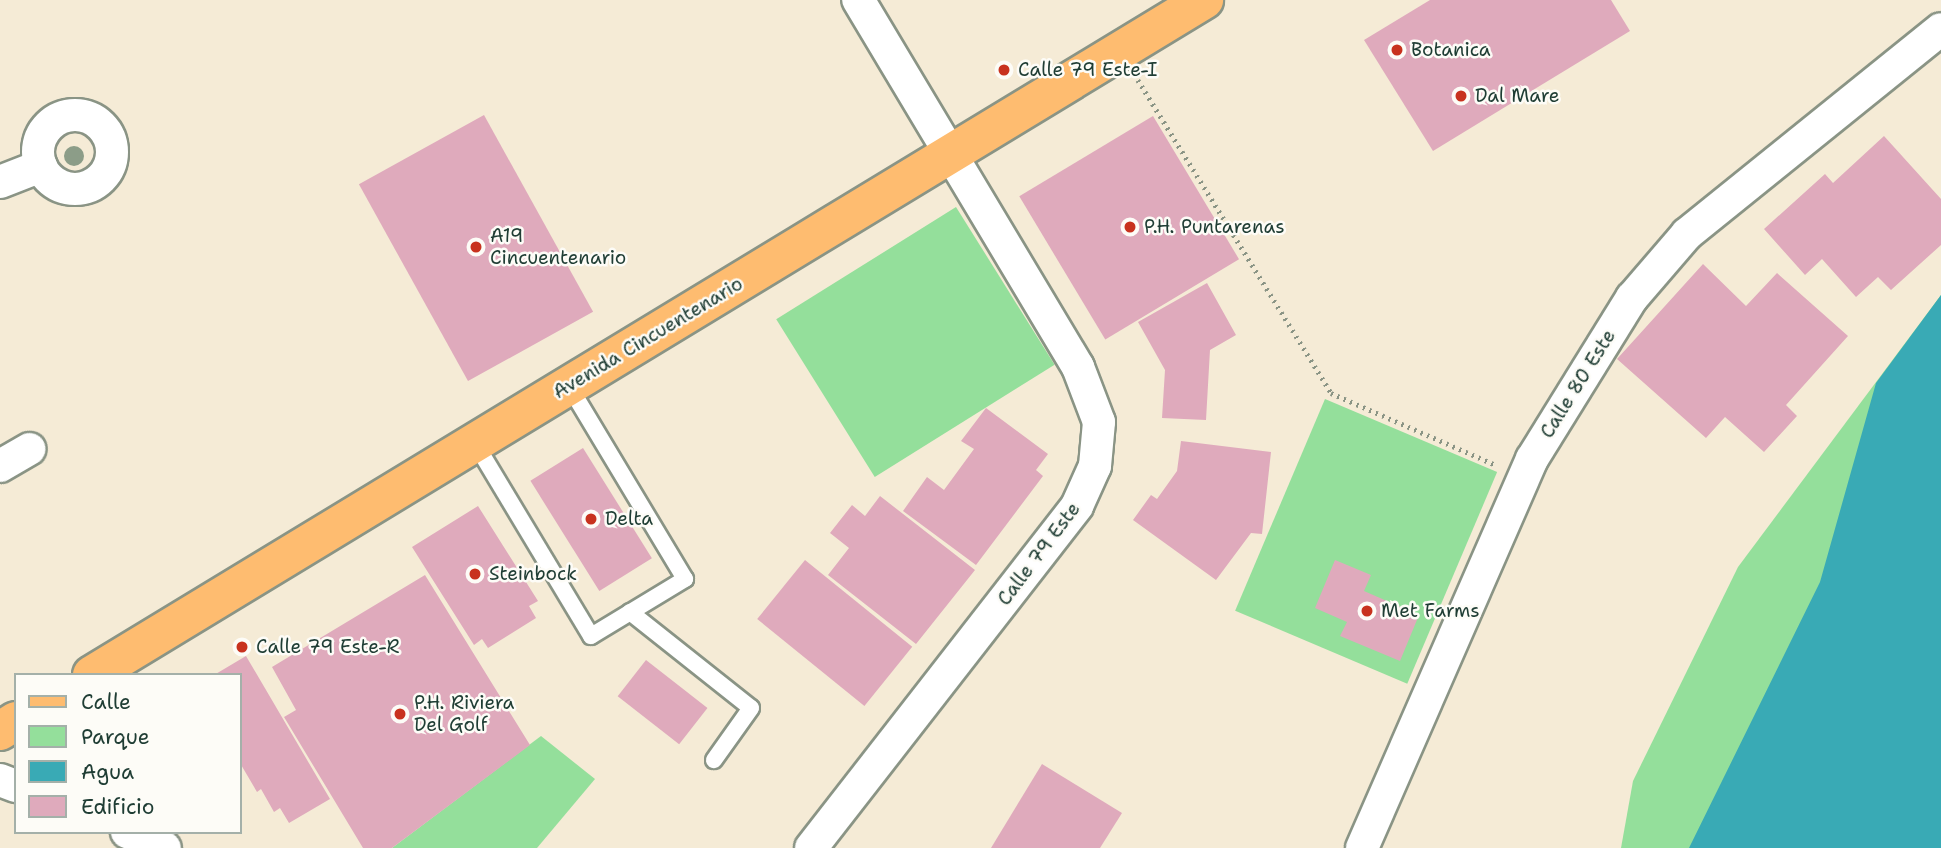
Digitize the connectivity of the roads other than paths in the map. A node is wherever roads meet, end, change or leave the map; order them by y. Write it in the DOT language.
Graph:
graph roads {
  1 [pos="858,0"];
  2 [pos="1204,0"];
  3 [pos="1941,29"];
  4 [pos="953,153"];
  5 [pos="41,166"];
  6 [pos="0,182"];
  7 [pos="569,386"];
  8 [pos="475,443"];
  9 [pos="29,449"];
  10 [pos="0,467"];
  11 [pos="630,612"];
  12 [pos="95,673"];
  13 [pos="714,760"];
  14 [pos="132,834"];
  15 [pos="826,843"];
  16 [pos="165,848"];
  17 [pos="1362,848"];
  1 -- 4 [label="street, Calle 79 Este"];
  2 -- 4 [label="main road, Avenida Cincuentenario"];
  3 -- 17 [label="street, Calle 80 Este"];
  4 -- 7 [label="main road, Avenida Cincuentenario"];
  4 -- 15 [label="street, Calle 79 Este"];
  5 -- 6 [label="street"];
  7 -- 8 [label="main road, Avenida Cincuentenario"];
  7 -- 11 [label="lane"];
  8 -- 11 [label="lane"];
  8 -- 12 [label="main road, Avenida Cincuentenario"];
  9 -- 10 [label="street"];
  11 -- 13 [label="lane"];
  14 -- 16 [label="street"];
}
